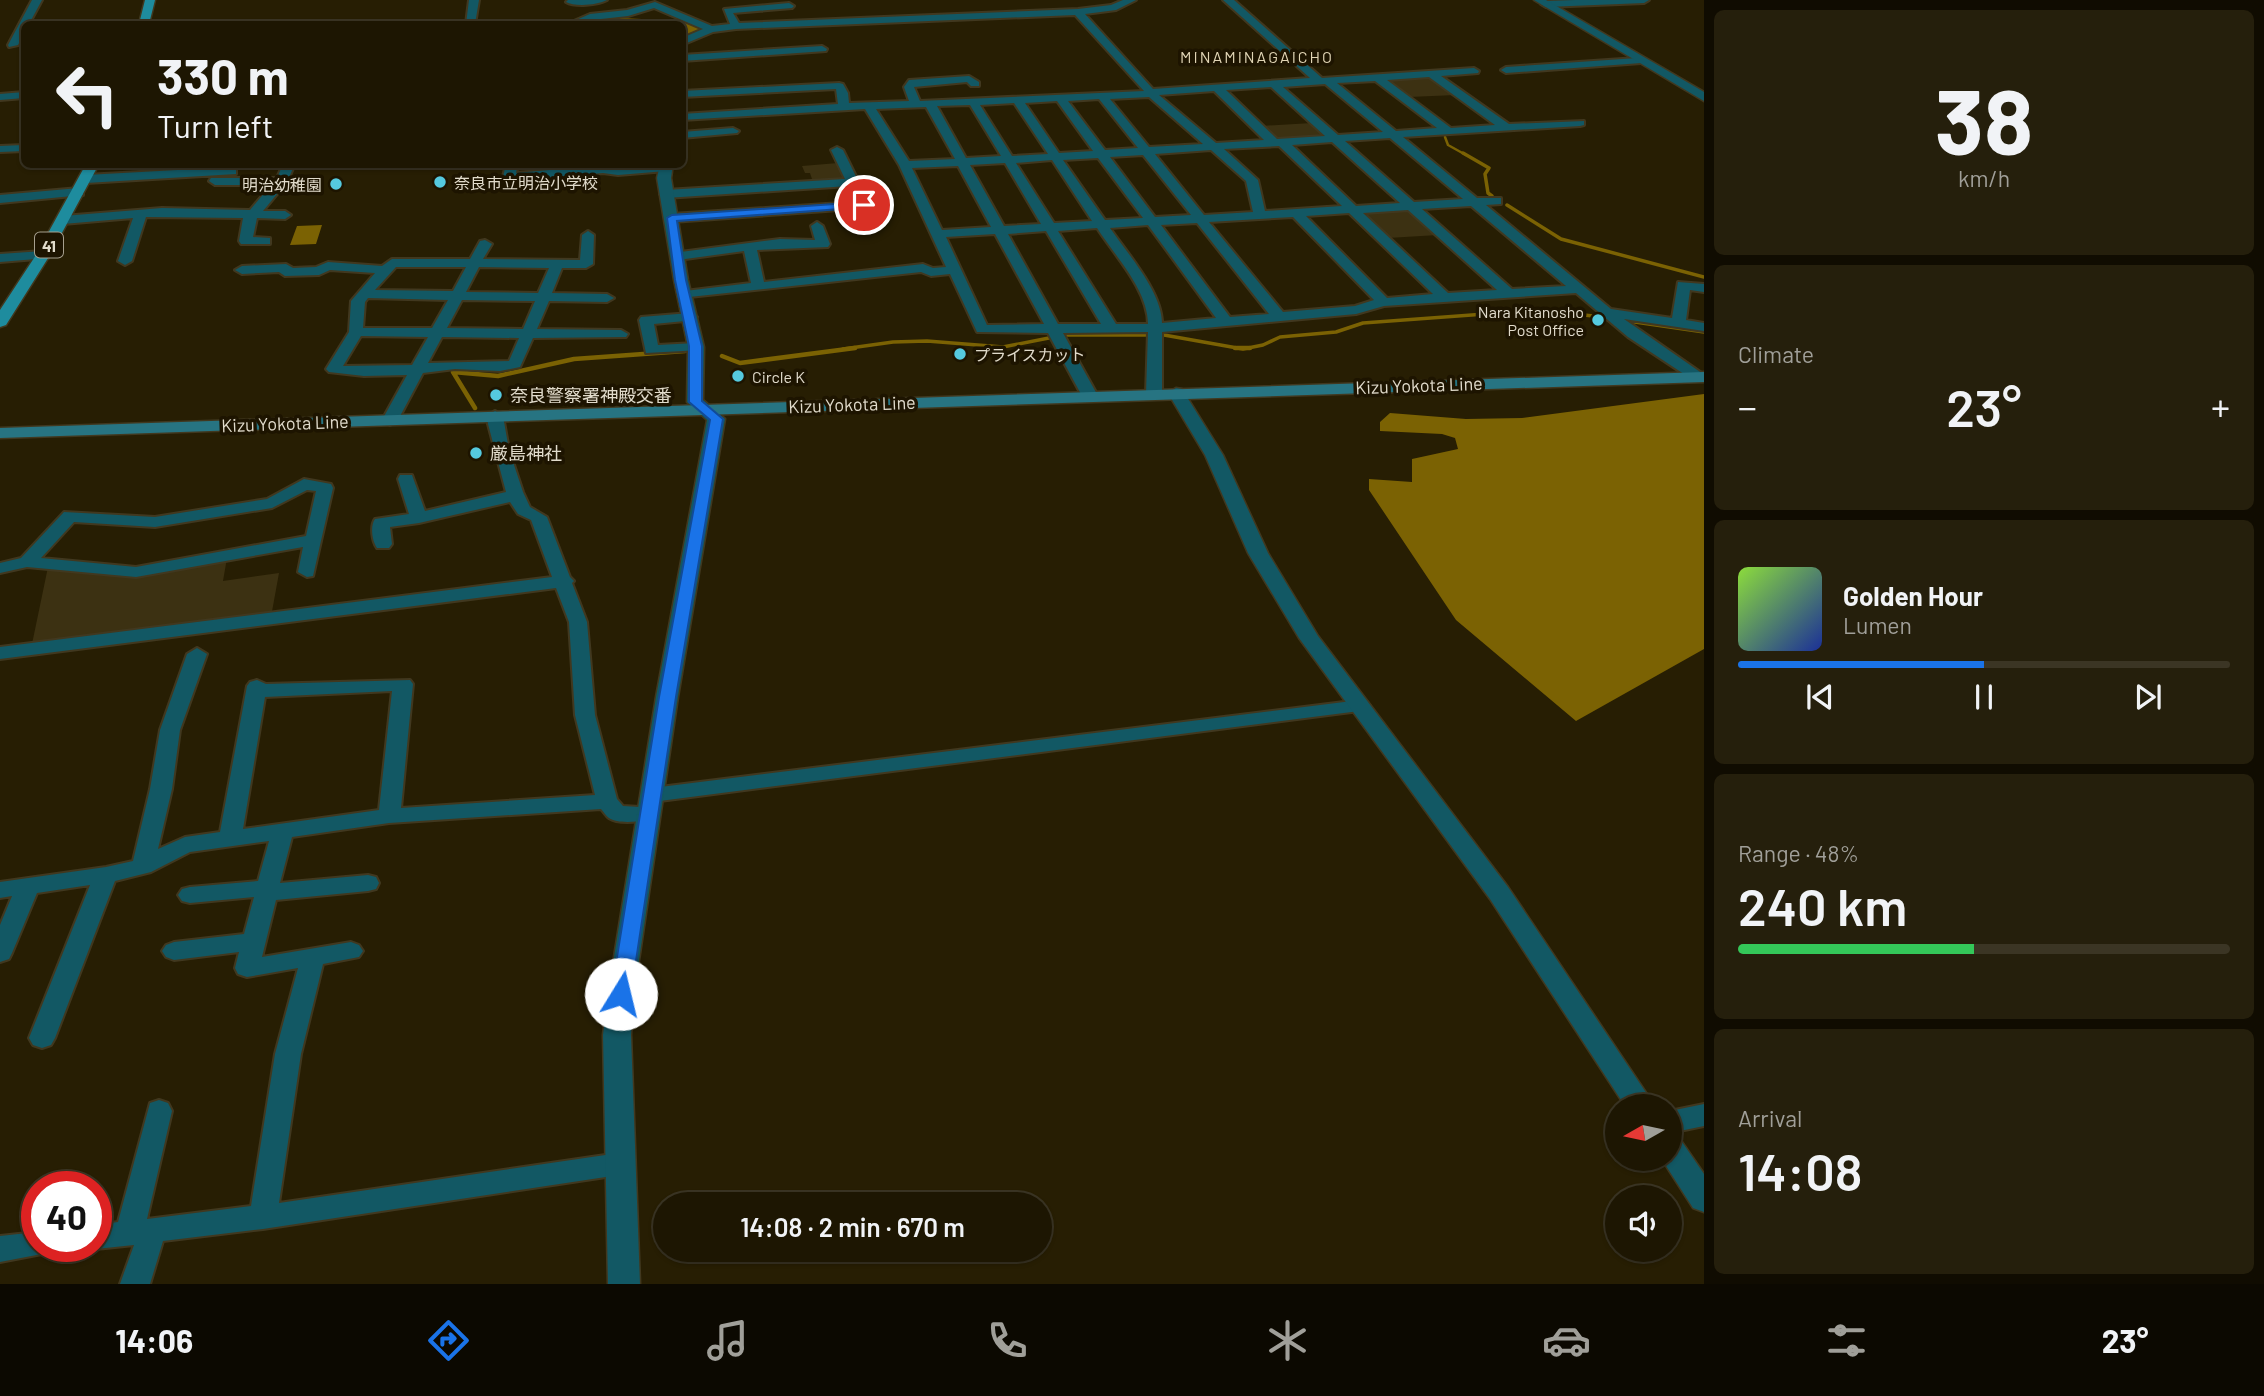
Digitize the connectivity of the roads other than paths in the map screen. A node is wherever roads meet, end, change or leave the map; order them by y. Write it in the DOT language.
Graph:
graph roads {
  1 [pos="37,0"];
  2 [pos="150,0"];
  3 [pos="474,0"];
  4 [pos="602,0"];
  5 [pos="1131,0"];
  6 [pos="1228,0"];
  7 [pos="1644,0"];
  8 [pos="571,2"];
  9 [pos="629,2"];
  10 [pos="1543,2"];
  11 [pos="789,6"];
  12 [pos="647,7"];
  13 [pos="1078,12"];
  14 [pos="26,21"];
  15 [pos="145,21"];
  16 [pos="471,21"];
  17 [pos="580,21"];
  18 [pos="736,26"];
  19 [pos="711,29"];
  20 [pos="21,30"];
  21 [pos="808,31"];
  22 [pos="699,35"];
  23 [pos="686,40"];
  24 [pos="13,45"];
  25 [pos="822,49"];
  26 [pos="686,58"];
  27 [pos="1637,61"];
  28 [pos="1506,70"];
  29 [pos="1474,71"];
  30 [pos="1431,74"];
  31 [pos="1377,77"];
  32 [pos="1323,80"];
  33 [pos="975,84"];
  34 [pos="1274,84"];
  35 [pos="1217,88"];
  36 [pos="884,91"];
  37 [pos="1152,93"];
  38 [pos="686,94"];
  39 [pos="21,95"];
  40 [pos="1102,96"];
  41 [pos="0,97"];
  42 [pos="1704,97"];
  43 [pos="1061,99"];
  44 [pos="844,101"];
  45 [pos="1018,101"];
  46 [pos="686,103"];
  47 [pos="974,103"];
  48 [pos="931,105"];
  49 [pos="916,106"];
  50 [pos="888,107"];
  51 [pos="870,108"];
  52 [pos="686,117"];
  53 [pos="1580,123"];
  54 [pos="1507,128"];
  55 [pos="733,131"];
  56 [pos="1448,131"];
  57 [pos="686,135"];
  58 [pos="1393,135"];
  59 [pos="1336,139"];
  60 [pos="1277,142"];
  61 [pos="21,148"];
  62 [pos="0,149"];
  63 [pos="1216,149"];
  64 [pos="837,150"];
  65 [pos="1147,152"];
  66 [pos="1103,155"];
  67 [pos="1056,157"];
  68 [pos="1009,159"];
  69 [pos="962,162"];
  70 [pos="905,165"];
  71 [pos="91,168"];
  72 [pos="287,168"];
  73 [pos="511,168"];
  74 [pos="593,168"];
  75 [pos="606,168"];
  76 [pos="647,168"];
  77 [pos="666,168"];
  78 [pos="232,171"];
  79 [pos="180,182"];
  80 [pos="281,182"];
  81 [pos="853,182"];
  82 [pos="83,186"];
  83 [pos="666,194"];
  84 [pos="0,199"];
  85 [pos="1497,201"];
  86 [pos="1474,202"];
  87 [pos="1411,206"];
  88 [pos="1352,210"];
  89 [pos="141,213"];
  90 [pos="254,214"];
  91 [pos="1297,214"];
  92 [pos="285,215"];
  93 [pos="1260,215"];
  94 [pos="672,218"];
  95 [pos="1200,219"];
  96 [pos="63,220"];
  97 [pos="1152,221"];
  98 [pos="1101,225"];
  99 [pos="817,226"];
  100 [pos="1050,228"];
  101 [pos="1000,230"];
  102 [pos="938,234"];
  103 [pos="588,235"];
  104 [pos="265,241"];
  105 [pos="485,244"];
  106 [pos="750,247"];
  107 [pos="43,255"];
  108 [pos="678,256"];
  109 [pos="0,258"];
  110 [pos="125,261"];
  111 [pos="474,264"];
  112 [pos="557,265"];
  113 [pos="242,269"];
  114 [pos="385,270"];
  115 [pos="955,270"];
  116 [pos="758,286"];
  117 [pos="1704,288"];
  118 [pos="1579,289"];
  119 [pos="362,294"];
  120 [pos="1509,294"];
  121 [pos="685,295"];
  122 [pos="457,296"];
  123 [pos="542,298"];
  124 [pos="607,298"];
  125 [pos="1445,298"];
  126 [pos="7,300"];
  127 [pos="1383,303"];
  128 [pos="1612,316"];
  129 [pos="690,317"];
  130 [pos="1279,317"];
  131 [pos="0,322"];
  132 [pos="1226,322"];
  133 [pos="1678,323"];
  134 [pos="1704,327"];
  135 [pos="1111,328"];
  136 [pos="356,332"];
  137 [pos="438,332"];
  138 [pos="527,333"];
  139 [pos="1056,333"];
  140 [pos="1155,333"];
  141 [pos="621,334"];
  142 [pos="695,346"];
  143 [pos="418,370"];
  144 [pos="1701,377"];
  145 [pos="1165,393"];
  146 [pos="1090,396"];
  147 [pos="706,410"];
  148 [pos="495,416"];
  149 [pos="390,420"];
  150 [pos="0,433"];
  151 [pos="406,480"];
  152 [pos="516,495"];
  153 [pos="419,518"];
  154 [pos="313,540"];
  155 [pos="383,544"];
  156 [pos="27,562"];
  157 [pos="0,568"];
  158 [pos="307,572"];
  159 [pos="565,581"];
  160 [pos="0,653"];
  161 [pos="197,654"];
  162 [pos="1360,706"];
  163 [pos="607,801"];
  164 [pos="650,804"];
  165 [pos="388,816"];
  166 [pos="282,833"];
  167 [pos="230,840"];
  168 [pos="143,866"];
  169 [pos="106,875"];
  170 [pos="368,883"];
  171 [pos="28,886"];
  172 [pos="0,890"];
  173 [pos="267,891"];
  174 [pos="190,895"];
  175 [pos="253,942"];
  176 [pos="174,951"];
  177 [pos="351,951"];
  178 [pos="0,953"];
  179 [pos="313,957"];
  180 [pos="42,1038"];
  181 [pos="1634,1094"];
  182 [pos="159,1111"];
  183 [pos="1704,1115"];
  184 [pos="1682,1120"];
  185 [pos="619,1164"];
  186 [pos="1682,1166"];
  187 [pos="1704,1199"];
  188 [pos="263,1217"];
  189 [pos="141,1231"];
  190 [pos="112,1235"];
  191 [pos="21,1246"];
  192 [pos="0,1249"];
  193 [pos="135,1284"];
  194 [pos="624,1284"];
  1 -- 14 [label="street"];
  2 -- 15 [label="main road"];
  3 -- 16 [label="street"];
  4 -- 8 [label="street"];
  5 -- 13 [label="street"];
  6 -- 32 [label="street"];
  7 -- 10 [label="street"];
  9 -- 12 [label="street"];
  10 -- 42 [label="street"];
  11 -- 18 [label="street"];
  12 -- 17 [label="street"];
  12 -- 19 [label="street"];
  13 -- 18 [label="street"];
  13 -- 37 [label="street"];
  18 -- 19 [label="street"];
  19 -- 22 [label="street"];
  20 -- 24 [label="street"];
  21 -- 22 [label="street"];
  22 -- 23 [label="street"];
  25 -- 26 [label="street"];
  27 -- 28 [label="street"];
  29 -- 30 [label="street"];
  30 -- 31 [label="street"];
  30 -- 54 [label="street"];
  31 -- 32 [label="street"];
  31 -- 56 [label="street"];
  32 -- 34 [label="street"];
  32 -- 58 [label="street"];
  33 -- 49 [label="street"];
  34 -- 35 [label="street"];
  34 -- 59 [label="street"];
  35 -- 37 [label="street"];
  35 -- 60 [label="street"];
  36 -- 50 [label="street"];
  37 -- 40 [label="street"];
  37 -- 63 [label="street"];
  38 -- 44 [label="street"];
  39 -- 41 [label="street"];
  40 -- 43 [label="street"];
  40 -- 65 [label="street"];
  43 -- 45 [label="street"];
  43 -- 66 [label="street"];
  44 -- 46 [label="street"];
  44 -- 51 [label="street"];
  44 -- 52 [label="street"];
  45 -- 47 [label="street"];
  45 -- 67 [label="street"];
  47 -- 48 [label="street"];
  47 -- 68 [label="street"];
  48 -- 49 [label="street"];
  48 -- 69 [label="street"];
  49 -- 50 [label="street"];
  50 -- 51 [label="street"];
  51 -- 70 [label="street"];
  53 -- 54 [label="street"];
  54 -- 56 [label="street"];
  55 -- 57 [label="street"];
  56 -- 58 [label="street"];
  58 -- 59 [label="street"];
  58 -- 86 [label="street"];
  59 -- 60 [label="street"];
  59 -- 87 [label="street"];
  60 -- 63 [label="street"];
  60 -- 88 [label="street"];
  61 -- 62 [label="street"];
  63 -- 65 [label="street"];
  63 -- 93 [label="street"];
  64 -- 81 [label="street"];
  65 -- 66 [label="street"];
  65 -- 95 [label="street"];
  66 -- 67 [label="street"];
  66 -- 97 [label="street"];
  67 -- 68 [label="street"];
  67 -- 98 [label="street"];
  68 -- 69 [label="street"];
  68 -- 100 [label="street"];
  69 -- 70 [label="street"];
  69 -- 101 [label="street"];
  70 -- 102 [label="street"];
  71 -- 82 [label="main road, 41"];
  72 -- 80 [label="street"];
  73 -- 74 [label="street"];
  75 -- 76 [label="street"];
  77 -- 83 [label="street"];
  78 -- 82 [label="street"];
  79 -- 80 [label="street"];
  80 -- 90 [label="street"];
  81 -- 83 [label="street"];
  81 -- 94 [label="street"];
  82 -- 84 [label="street"];
  82 -- 96 [label="main road, 41"];
  83 -- 94 [label="street"];
  85 -- 86 [label="street"];
  86 -- 87 [label="street"];
  86 -- 118 [label="street"];
  87 -- 88 [label="street"];
  87 -- 120 [label="street"];
  88 -- 91 [label="street"];
  88 -- 125 [label="street"];
  89 -- 90 [label="street"];
  89 -- 96 [label="street"];
  89 -- 110 [label="street"];
  90 -- 92 [label="street"];
  90 -- 104 [label="street"];
  91 -- 93 [label="street"];
  91 -- 127 [label="street"];
  93 -- 95 [label="street"];
  94 -- 108 [label="street"];
  95 -- 97 [label="street"];
  95 -- 130 [label="street"];
  96 -- 107 [label="main road, 41"];
  97 -- 98 [label="street"];
  97 -- 132 [label="street"];
  98 -- 100 [label="street"];
  98 -- 140 [label="street"];
  99 -- 106 [label="street"];
  100 -- 101 [label="street"];
  100 -- 135 [label="street"];
  101 -- 102 [label="street"];
  101 -- 139 [label="street"];
  102 -- 115 [label="street"];
  103 -- 112 [label="street"];
  105 -- 111 [label="street"];
  106 -- 108 [label="street"];
  106 -- 116 [label="street"];
  107 -- 109 [label="street"];
  107 -- 126 [label="main road, 41"];
  108 -- 121 [label="street"];
  111 -- 112 [label="street"];
  111 -- 114 [label="street"];
  111 -- 122 [label="street"];
  112 -- 123 [label="street"];
  113 -- 114 [label="street"];
  114 -- 119 [label="street"];
  115 -- 116 [label="street"];
  115 -- 139 [label="street"];
  116 -- 121 [label="street"];
  117 -- 133 [label="street"];
  118 -- 120 [label="street"];
  118 -- 128 [label="street"];
  119 -- 122 [label="street"];
  119 -- 136 [label="street"];
  120 -- 125 [label="street"];
  121 -- 129 [label="street"];
  122 -- 123 [label="street"];
  122 -- 137 [label="street"];
  123 -- 124 [label="street"];
  123 -- 138 [label="street"];
  125 -- 127 [label="street"];
  126 -- 131 [label="main road, 41"];
  127 -- 130 [label="street"];
  128 -- 133 [label="street"];
  128 -- 144 [label="street"];
  129 -- 142 [label="street"];
  129 -- 142 [label="street"];
  130 -- 132 [label="street"];
  132 -- 140 [label="street"];
  133 -- 134 [label="street"];
  135 -- 139 [label="street"];
  135 -- 140 [label="street"];
  136 -- 137 [label="street"];
  136 -- 143 [label="street"];
  137 -- 138 [label="street"];
  137 -- 143 [label="street"];
  138 -- 141 [label="street"];
  138 -- 143 [label="street"];
  139 -- 146 [label="street"];
  140 -- 145 [label="street"];
  142 -- 147 [label="street"];
  143 -- 149 [label="street"];
  144 -- 145 [label="main road, Kizu Yokota Line"];
  145 -- 146 [label="main road, Kizu Yokota Line"];
  145 -- 162 [label="street"];
  146 -- 147 [label="main road, Kizu Yokota Line"];
  147 -- 148 [label="main road, Kizu Yokota Line"];
  147 -- 164 [label="street"];
  148 -- 149 [label="main road, Kizu Yokota Line"];
  148 -- 152 [label="street"];
  149 -- 150 [label="main road, Kizu Yokota Line"];
  151 -- 153 [label="street"];
  152 -- 153 [label="street"];
  152 -- 159 [label="street"];
  153 -- 155 [label="street"];
  154 -- 156 [label="street"];
  154 -- 156 [label="street"];
  154 -- 158 [label="street"];
  156 -- 157 [label="street"];
  159 -- 160 [label="street"];
  159 -- 163 [label="street"];
  161 -- 168 [label="street"];
  162 -- 164 [label="street"];
  162 -- 181 [label="street"];
  163 -- 164 [label="street"];
  163 -- 165 [label="street"];
  164 -- 185 [label="street"];
  165 -- 166 [label="street"];
  165 -- 167 [label="street"];
  166 -- 167 [label="street"];
  166 -- 173 [label="street"];
  167 -- 168 [label="street"];
  168 -- 169 [label="street"];
  169 -- 171 [label="street"];
  169 -- 180 [label="street"];
  170 -- 173 [label="street"];
  171 -- 172 [label="street"];
  171 -- 178 [label="street"];
  173 -- 174 [label="street"];
  173 -- 175 [label="street"];
  175 -- 176 [label="street"];
  175 -- 179 [label="street"];
  177 -- 179 [label="street"];
  179 -- 188 [label="street"];
  182 -- 189 [label="street"];
  183 -- 184 [label="street"];
  185 -- 188 [label="street"];
  185 -- 194 [label="street"];
  186 -- 187 [label="street"];
  188 -- 189 [label="street"];
  189 -- 190 [label="street"];
  189 -- 193 [label="street"];
  191 -- 192 [label="street"];
}
